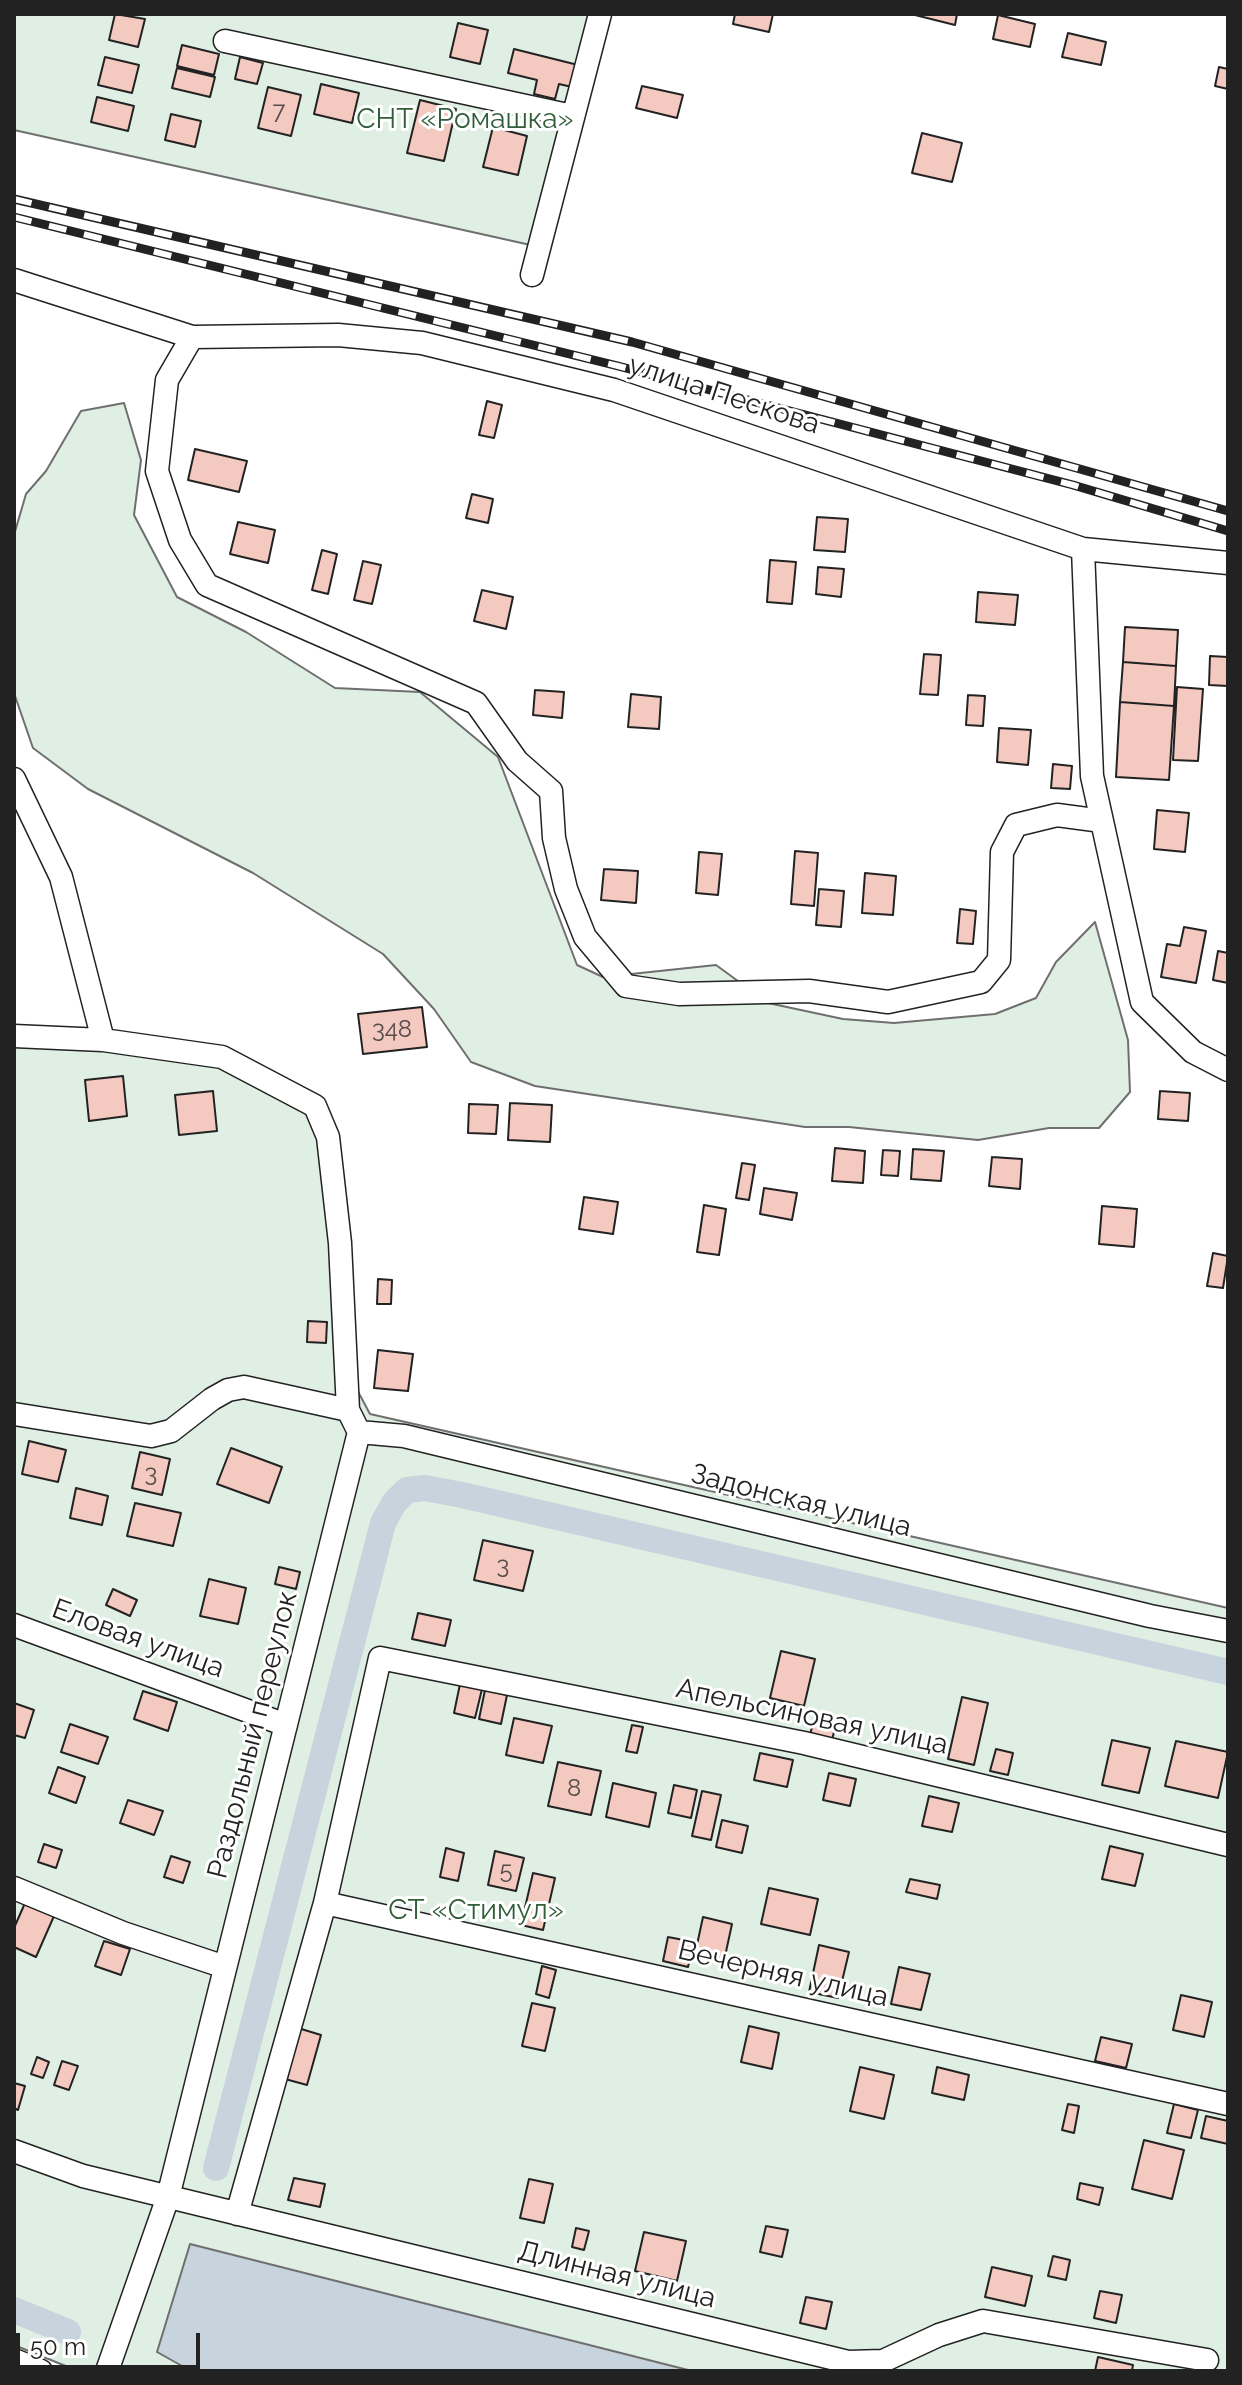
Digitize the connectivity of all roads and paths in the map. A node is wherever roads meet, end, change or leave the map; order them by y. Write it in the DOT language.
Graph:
graph roads {
  1 [pos="600,14"];
  2 [pos="225,41"];
  3 [pos="572,116"];
  4 [pos="532,275"];
  5 [pos="14,280"];
  6 [pos="192,337"];
  7 [pos="1083,549"];
  8 [pos="1228,563"];
  9 [pos="14,779"];
  10 [pos="1102,821"];
  11 [pos="14,1036"];
  12 [pos="103,1040"];
  13 [pos="1228,1070"];
  14 [pos="348,1410"];
  15 [pos="14,1414"];
  16 [pos="359,1432"];
  17 [pos="14,1625"];
  18 [pos="1228,1631"];
  19 [pos="286,1725"];
  20 [pos="1228,1845"];
  21 [pos="14,1888"];
  22 [pos="325,1903"];
  23 [pos="225,1967"];
  24 [pos="1228,2104"];
  25 [pos="14,2151"];
  26 [pos="168,2197"];
  27 [pos="237,2214"];
  28 [pos="14,2360"];
  29 [pos="1207,2360"];
  30 [pos="41,2371"];
  31 [pos="107,2371"];
  1 -- 3 [label="street"];
  2 -- 3 [label="street"];
  3 -- 4 [label="street"];
  5 -- 6 [label="street, улица Пескова"];
  6 -- 7 [label="street, улица Пескова"];
  6 -- 10 [label="street"];
  7 -- 8 [label="street, улица Пескова"];
  7 -- 10 [label="street"];
  9 -- 12 [label="street"];
  10 -- 13 [label="street"];
  11 -- 12 [label="street"];
  12 -- 14 [label="street"];
  14 -- 15 [label="street"];
  14 -- 16 [label="street"];
  16 -- 18 [label="street, Задонская улица"];
  16 -- 19 [label="street, Раздольный переулок"];
  17 -- 19 [label="street, Еловая улица"];
  19 -- 23 [label="street, Раздольный переулок"];
  20 -- 22 [label="street, Апельсиновая улица"];
  21 -- 23 [label="street"];
  22 -- 24 [label="street, Вечерняя улица"];
  22 -- 27 [label="street"];
  23 -- 26 [label="street, Раздольный переулок"];
  25 -- 26 [label="street, Длинная улица"];
  26 -- 27 [label="street, Длинная улица"];
  26 -- 31 [label="street, Раздольный переулок"];
  27 -- 29 [label="street, Длинная улица"];
  28 -- 30 [label="street"];
}
